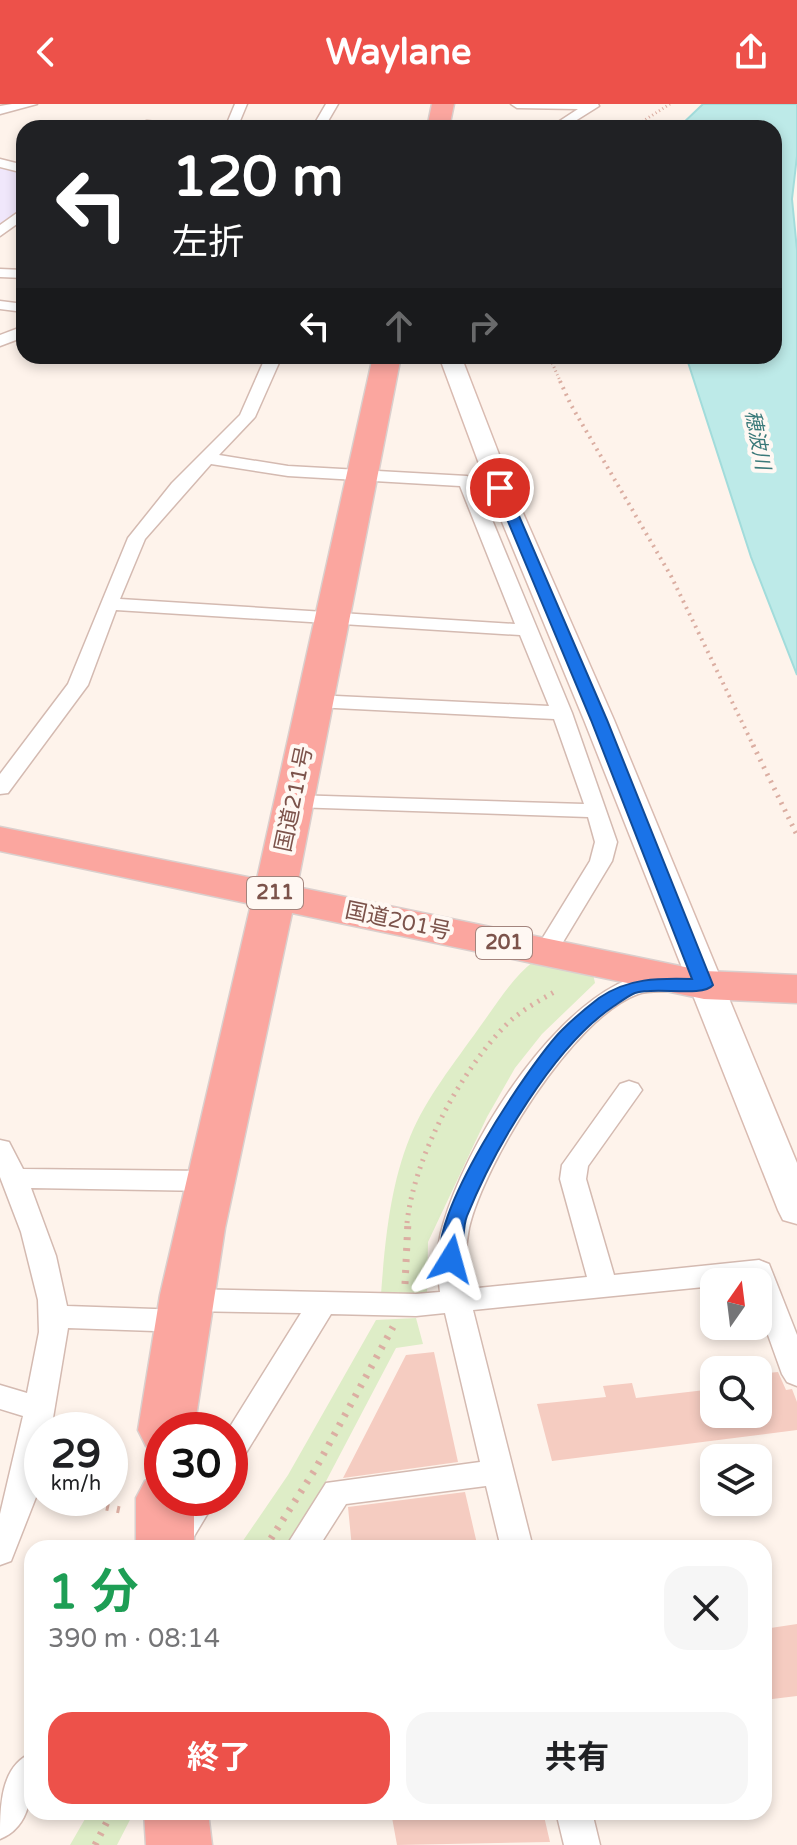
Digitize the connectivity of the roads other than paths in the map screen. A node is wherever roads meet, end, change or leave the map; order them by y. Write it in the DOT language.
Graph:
graph roads {
  1 [pos="31,104"];
  2 [pos="517,104"];
  3 [pos="594,105"];
  4 [pos="0,110"];
  5 [pos="569,120"];
  6 [pos="16,219"];
  7 [pos="0,232"];
  8 [pos="270,364"];
  9 [pos="385,364"];
  10 [pos="453,364"];
  11 [pos="208,458"];
  12 [pos="362,477"];
  13 [pos="109,604"];
  14 [pos="333,620"];
  15 [pos="527,630"];
  16 [pos="315,701"];
  17 [pos="562,713"];
  18 [pos="0,788"];
  19 [pos="293,801"];
  20 [pos="597,811"];
  21 [pos="0,839"];
  22 [pos="274,895"];
  23 [pos="550,972"];
  24 [pos="718,986"];
  25 [pos="797,989"];
  26 [pos="629,1090"];
  27 [pos="0,1149"];
  28 [pos="16,1178"];
  29 [pos="209,1181"];
  30 [pos="797,1210"];
  31 [pos="604,1287"];
  32 [pos="457,1302"];
  33 [pos="322,1304"];
  34 [pos="185,1311"];
  35 [pos="54,1317"];
  36 [pos="797,1374"];
  37 [pos="0,1397"];
  38 [pos="40,1409"];
  39 [pos="169,1412"];
  40 [pos="248,1423"];
  41 [pos="498,1472"];
  42 [pos="306,1540"];
  43 [pos="515,1540"];
  44 [pos="0,1551"];
  45 [pos="24,1782"];
  46 [pos="177,1820"];
  47 [pos="576,1820"];
  48 [pos="0,1822"];
  49 [pos="179,1845"];
  50 [pos="582,1845"];
  1 -- 4 [label="street"];
  2 -- 3 [label="street"];
  3 -- 5 [label="street"];
  6 -- 7 [label="street"];
  8 -- 11 [label="street"];
  9 -- 12 [label="highway, 国道211号 / 211"];
  10 -- 24 [label="street"];
  11 -- 12 [label="street"];
  11 -- 13 [label="street"];
  12 -- 14 [label="highway, 国道211号 / 211"];
  12 -- 15 [label="street"];
  13 -- 14 [label="street"];
  13 -- 18 [label="street"];
  14 -- 15 [label="street"];
  14 -- 16 [label="highway, 国道211号 / 211"];
  15 -- 17 [label="street"];
  16 -- 17 [label="street"];
  16 -- 19 [label="highway, 国道211号 / 211"];
  17 -- 20 [label="street"];
  19 -- 20 [label="street"];
  19 -- 22 [label="highway, 国道211号 / 211"];
  20 -- 23 [label="street"];
  21 -- 22 [label="highway, 国道201号 / 201"];
  22 -- 23 [label="highway, 国道201号 / 201"];
  22 -- 29 [label="highway, 国道211号 / 211"];
  23 -- 24 [label="highway, 国道201号 / 201"];
  24 -- 25 [label="highway, 国道201号 / 201"];
  24 -- 30 [label="street"];
  24 -- 32 [label="street"];
  26 -- 31 [label="street"];
  27 -- 28 [label="street"];
  28 -- 29 [label="street"];
  28 -- 35 [label="street"];
  29 -- 34 [label="highway, 国道211号 / 211"];
  31 -- 32 [label="street"];
  31 -- 36 [label="street"];
  32 -- 33 [label="street"];
  32 -- 41 [label="street"];
  33 -- 34 [label="street"];
  33 -- 40 [label="street"];
  34 -- 35 [label="street"];
  34 -- 39 [label="highway, 国道211号 / 211"];
  35 -- 38 [label="street"];
  37 -- 38 [label="street"];
  38 -- 44 [label="street"];
  41 -- 42 [label="street"];
  41 -- 43 [label="street"];
  45 -- 48 [label="street"];
  46 -- 49 [label="highway"];
  47 -- 50 [label="street"];
}
